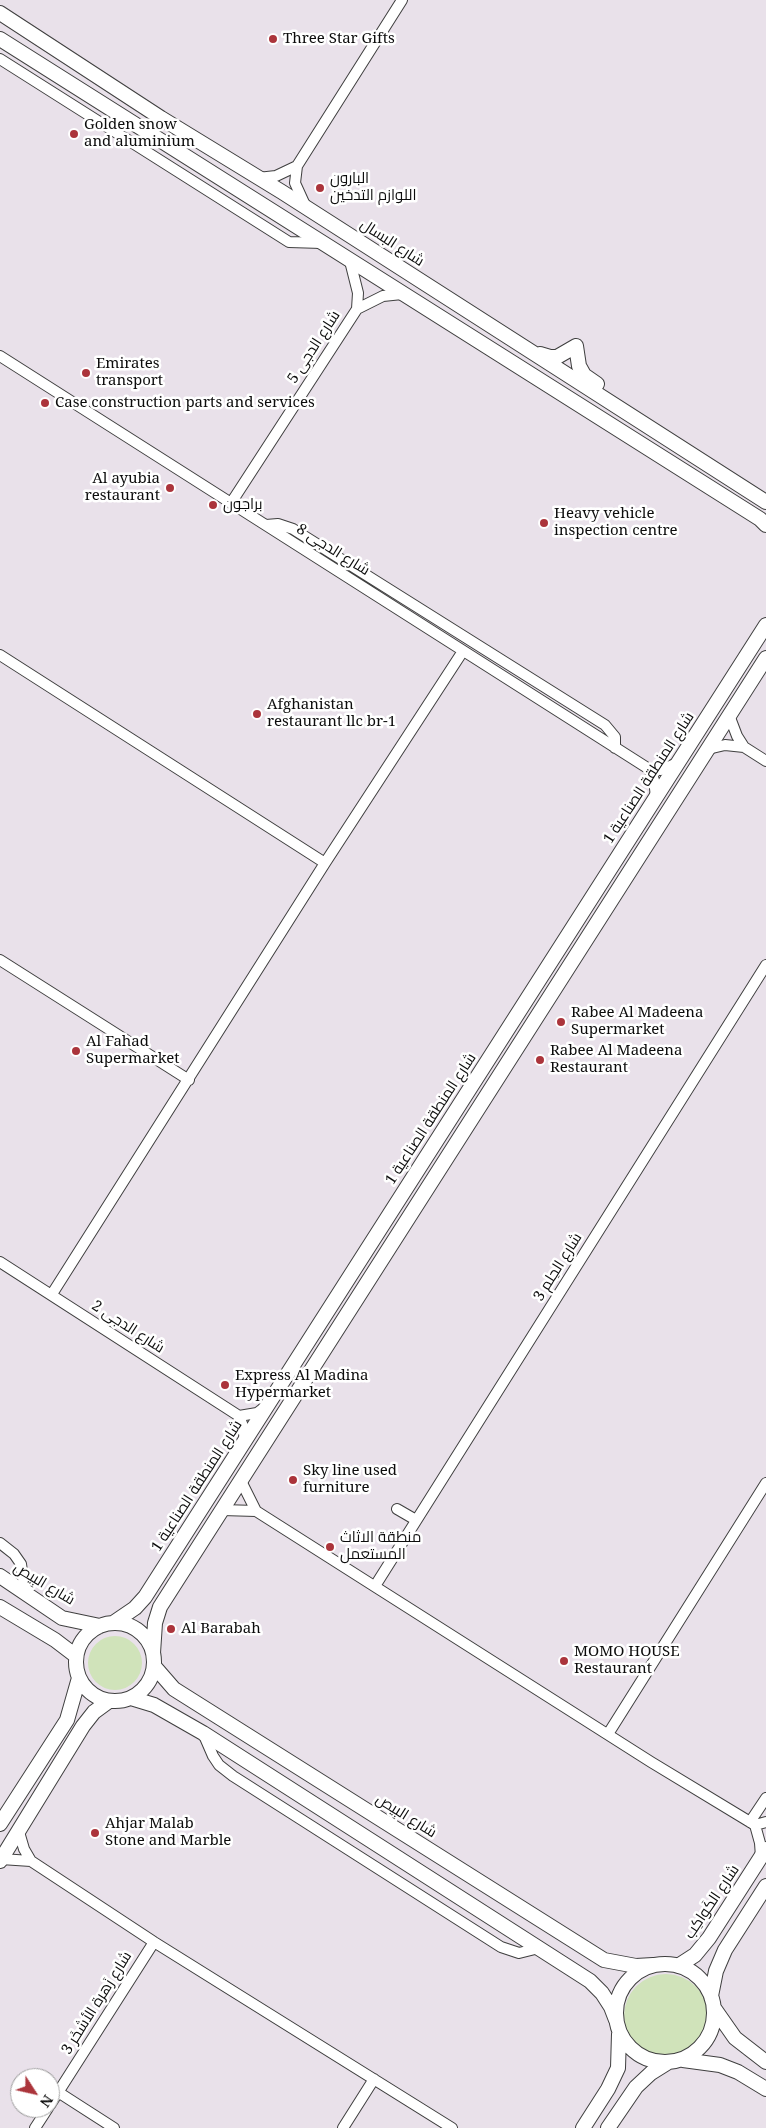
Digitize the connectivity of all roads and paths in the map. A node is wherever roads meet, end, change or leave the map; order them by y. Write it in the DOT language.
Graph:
graph roads {
  1 [pos="402,0"];
  2 [pos="0,13"];
  3 [pos="0,39"];
  4 [pos="0,59"];
  5 [pos="296,166"];
  6 [pos="258,178"];
  7 [pos="307,208"];
  8 [pos="322,243"];
  9 [pos="350,261"];
  10 [pos="402,294"];
  11 [pos="357,309"];
  12 [pos="530,351"];
  13 [pos="0,356"];
  14 [pos="620,408"];
  15 [pos="766,502"];
  16 [pos="231,503"];
  17 [pos="266,525"];
  18 [pos="766,525"];
  19 [pos="766,625"];
  20 [pos="463,650"];
  21 [pos="0,655"];
  22 [pos="766,658"];
  23 [pos="729,715"];
  24 [pos="744,747"];
  25 [pos="615,748"];
  26 [pos="708,749"];
  27 [pos="766,761"];
  28 [pos="678,762"];
  29 [pos="649,769"];
  30 [pos="656,798"];
  31 [pos="325,863"];
  32 [pos="0,960"];
  33 [pos="766,964"];
  34 [pos="189,1080"];
  35 [pos="0,1262"];
  36 [pos="52,1294"];
  37 [pos="268,1405"];
  38 [pos="239,1416"];
  39 [pos="245,1440"];
  40 [pos="241,1481"];
  41 [pos="766,1483"];
  42 [pos="397,1509"];
  43 [pos="222,1510"];
  44 [pos="256,1511"];
  45 [pos="416,1520"];
  46 [pos="0,1543"];
  47 [pos="0,1576"];
  48 [pos="375,1586"];
  49 [pos="25,1592"];
  50 [pos="3,1611"];
  51 [pos="107,1624"];
  52 [pos="76,1656"];
  53 [pos="154,1660"];
  54 [pos="79,1678"];
  55 [pos="131,1698"];
  56 [pos="109,1701"];
  57 [pos="203,1733"];
  58 [pos="608,1734"];
  59 [pos="766,1798"];
  60 [pos="1,1821"];
  61 [pos="766,1822"];
  62 [pos="753,1823"];
  63 [pos="19,1832"];
  64 [pos="764,1854"];
  65 [pos="1,1860"];
  66 [pos="31,1861"];
  67 [pos="766,1886"];
  68 [pos="154,1942"];
  69 [pos="539,1948"];
  70 [pos="653,1965"];
  71 [pos="678,1966"];
  72 [pos="713,2002"];
  73 [pos="617,2026"];
  74 [pos="683,2060"];
  75 [pos="766,2062"];
  76 [pos="667,2063"];
  77 [pos="374,2079"];
  78 [pos="60,2089"];
  79 [pos="766,2089"];
  80 [pos="60,2093"];
  81 [pos="114,2128"];
  82 [pos="343,2128"];
  83 [pos="452,2128"];
  84 [pos="583,2128"];
  85 [pos="608,2128"];
  1 -- 5 [label="street"];
  2 -- 6 [label="street, شارع البسال"];
  3 -- 8 [label="street"];
  4 -- 8 [label="street"];
  5 -- 6 [label="street"];
  5 -- 7 [label="street"];
  6 -- 7 [label="street, شارع البسال"];
  7 -- 12 [label="street, شارع البسال"];
  8 -- 9 [label="street"];
  9 -- 10 [label="street"];
  9 -- 11 [label="street, شارع الدجى 5"];
  10 -- 11 [label="street, شارع الدجى 5"];
  10 -- 18 [label="street"];
  11 -- 16 [label="street, شارع الدجى 5"];
  12 -- 14 [label="street, شارع البسال"];
  12 -- 14 [label="street"];
  13 -- 16 [label="street, شارع الدجى 8"];
  14 -- 15 [label="street, شارع البسال"];
  16 -- 17 [label="street, شارع الدجى 8"];
  17 -- 20 [label="street, شارع الدجى 8"];
  17 -- 25 [label="street"];
  19 -- 28 [label="street, شارع المنطقة الصناعية 1"];
  20 -- 25 [label="street, شارع الدجى 8"];
  20 -- 31 [label="street"];
  21 -- 31 [label="street"];
  22 -- 23 [label="street"];
  23 -- 24 [label="street"];
  23 -- 26 [label="street"];
  24 -- 26 [label="street"];
  24 -- 27 [label="street"];
  25 -- 29 [label="street, شارع الدجى 8"];
  26 -- 40 [label="street"];
  28 -- 29 [label="street"];
  28 -- 30 [label="street, شارع المنطقة الصناعية 1"];
  29 -- 30 [label="street"];
  30 -- 37 [label="street, شارع المنطقة الصناعية 1"];
  31 -- 34 [label="street"];
  32 -- 34 [label="street"];
  33 -- 45 [label="street, شارع الحِلم 3"];
  34 -- 36 [label="street"];
  35 -- 36 [label="street, شارع الدجى 2"];
  36 -- 38 [label="street, شارع الدجى 2"];
  37 -- 38 [label="street"];
  37 -- 39 [label="street, شارع المنطقة الصناعية 1"];
  38 -- 39 [label="street"];
  39 -- 51 [label="street, شارع المنطقة الصناعية 1"];
  40 -- 43 [label="street"];
  40 -- 44 [label="street"];
  41 -- 58 [label="street"];
  42 -- 45 [label="street"];
  43 -- 44 [label="street"];
  43 -- 53 [label="street"];
  44 -- 48 [label="street"];
  45 -- 48 [label="street, شارع الحِلم 3"];
  46 -- 49 [label="street"];
  47 -- 49 [label="street, شارع البِيص"];
  48 -- 58 [label="street"];
  49 -- 51 [label="street, شارع البِيص"];
  50 -- 52 [label="street"];
  51 -- 52 [label="street"];
  51 -- 53 [label="street"];
  52 -- 54 [label="street"];
  53 -- 55 [label="street"];
  53 -- 70 [label="street, شارع البِيص"];
  54 -- 56 [label="street"];
  54 -- 60 [label="street"];
  55 -- 56 [label="street"];
  55 -- 57 [label="street"];
  56 -- 63 [label="street"];
  57 -- 69 [label="street"];
  57 -- 69 [label="street"];
  58 -- 62 [label="street"];
  59 -- 62 [label="street"];
  61 -- 62 [label="street"];
  62 -- 64 [label="street"];
  63 -- 65 [label="street"];
  63 -- 66 [label="street"];
  64 -- 71 [label="street, شارع الكَواكِب"];
  65 -- 66 [label="street"];
  66 -- 68 [label="street"];
  67 -- 72 [label="street"];
  68 -- 77 [label="street"];
  68 -- 78 [label="street, شارع زَهرة الأشخَر 3"];
  69 -- 73 [label="street"];
  70 -- 71 [label="street"];
  70 -- 73 [label="street"];
  71 -- 72 [label="street"];
  72 -- 74 [label="street"];
  72 -- 75 [label="street"];
  73 -- 76 [label="street"];
  73 -- 84 [label="street"];
  74 -- 76 [label="street"];
  74 -- 79 [label="street"];
  76 -- 85 [label="street"];
  77 -- 82 [label="street"];
  77 -- 83 [label="street"];
  80 -- 81 [label="street"];
}
